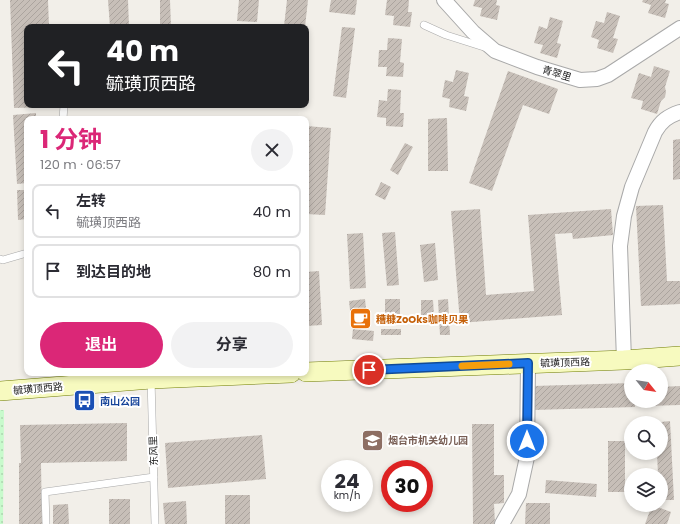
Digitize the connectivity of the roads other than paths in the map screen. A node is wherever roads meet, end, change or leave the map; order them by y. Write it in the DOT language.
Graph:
graph roads {
  1 [pos="444,0"];
  2 [pos="424,25"];
  3 [pos="680,28"];
  4 [pos="495,51"];
  5 [pos="680,112"];
  6 [pos="24,254"];
  7 [pos="0,259"];
  8 [pos="680,356"];
  9 [pos="624,360"];
  10 [pos="528,363"];
  11 [pos="309,372"];
  12 [pos="221,376"];
  13 [pos="151,379"];
  14 [pos="0,391"];
  15 [pos="154,477"];
  16 [pos="46,524"];
  17 [pos="155,524"];
  18 [pos="502,524"];
  1 -- 4 [label="street, 青翠里"];
  2 -- 4 [label="lane"];
  3 -- 4 [label="street, 青翠里"];
  5 -- 9 [label="street"];
  6 -- 7 [label="lane"];
  8 -- 9 [label="main road, 毓璜顶西路"];
  9 -- 10 [label="main road, 毓璜顶西路"];
  10 -- 11 [label="main road, 毓璜顶西路"];
  10 -- 18 [label="street"];
  12 -- 13 [label="main road, 毓璜顶西路"];
  13 -- 14 [label="main road, 毓璜顶西路"];
  13 -- 15 [label="lane, 东风里"];
  15 -- 16 [label="lane"];
  15 -- 17 [label="lane, 东风里"];
}
